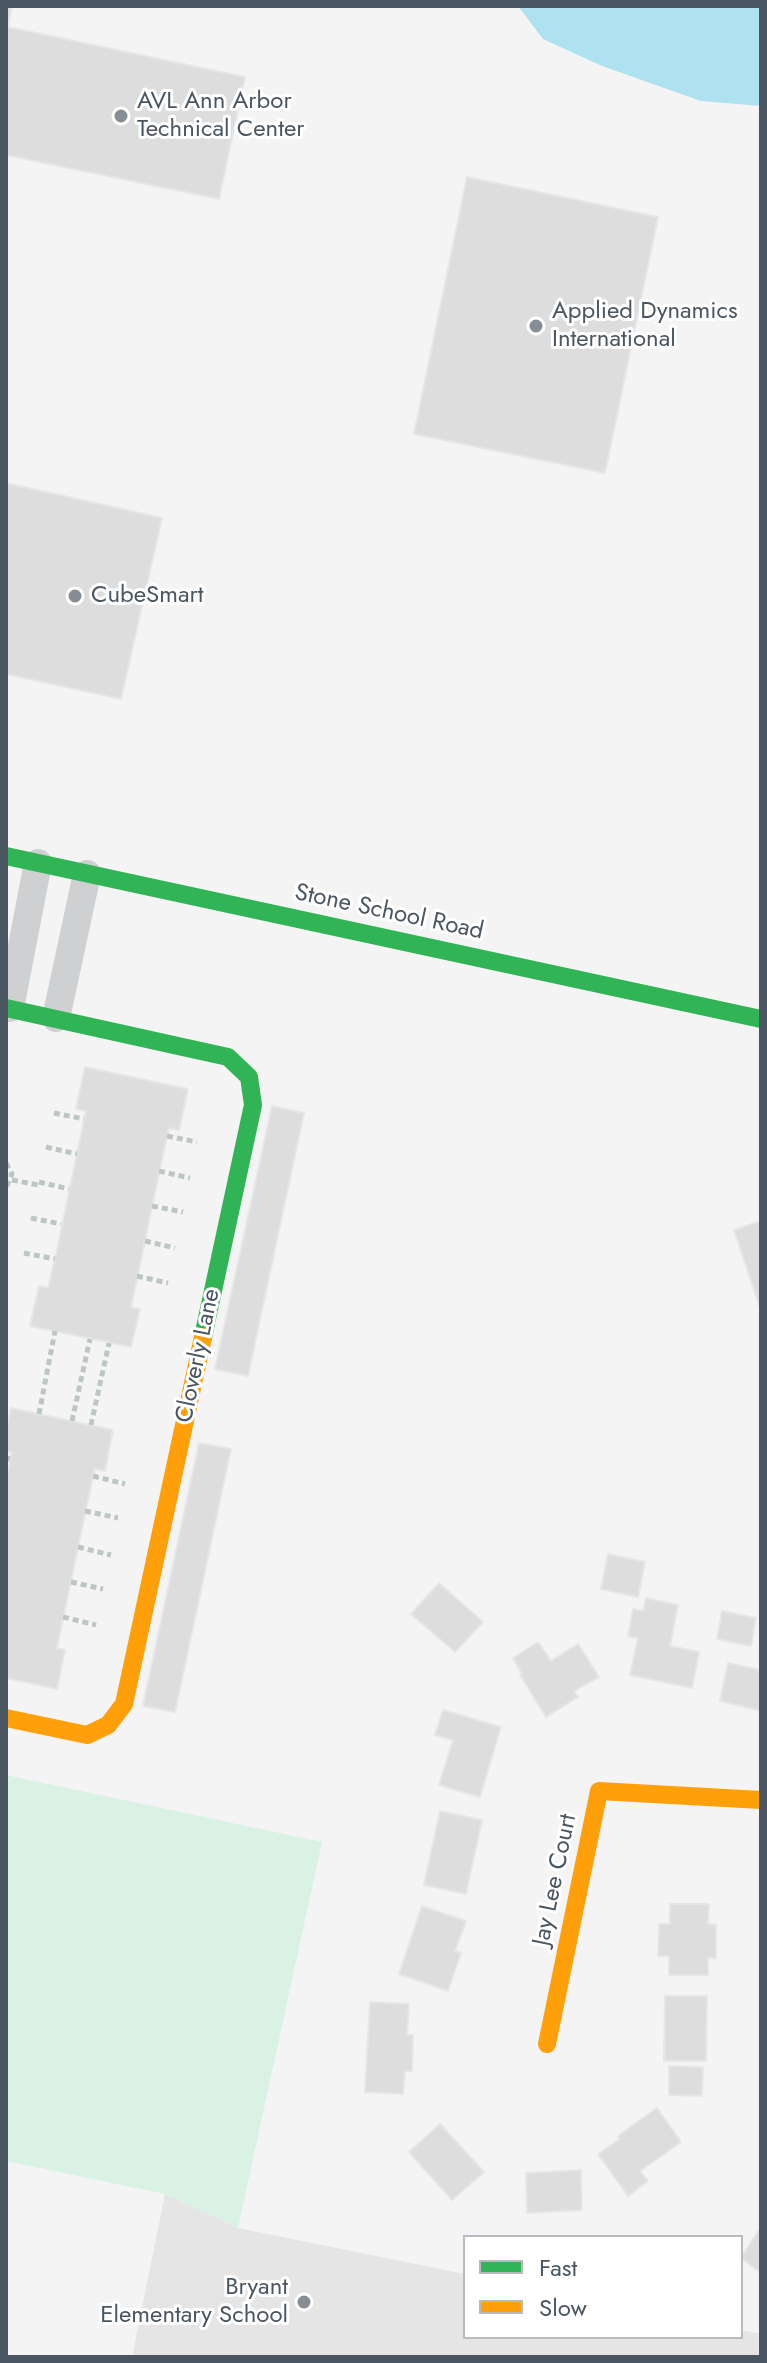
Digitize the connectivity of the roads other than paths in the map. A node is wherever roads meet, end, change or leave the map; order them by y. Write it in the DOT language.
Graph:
graph roads {
  1 [pos="6,856"];
  2 [pos="38,863"];
  3 [pos="87,874"];
  4 [pos="8,1008"];
  5 [pos="56,1018"];
  6 [pos="761,1019"];
  7 [pos="6,1718"];
  8 [pos="761,1800"];
  9 [pos="547,2044"];
  1 -- 2 [label="street, Stone School Road"];
  2 -- 3 [label="street, Stone School Road"];
  2 -- 4 [label="street, Cloverly Lane"];
  3 -- 5 [label="street"];
  3 -- 6 [label="street, Stone School Road"];
  4 -- 5 [label="street, Cloverly Lane"];
  5 -- 7 [label="street, Cloverly Lane"];
  8 -- 9 [label="street, Jay Lee Court"];
}
